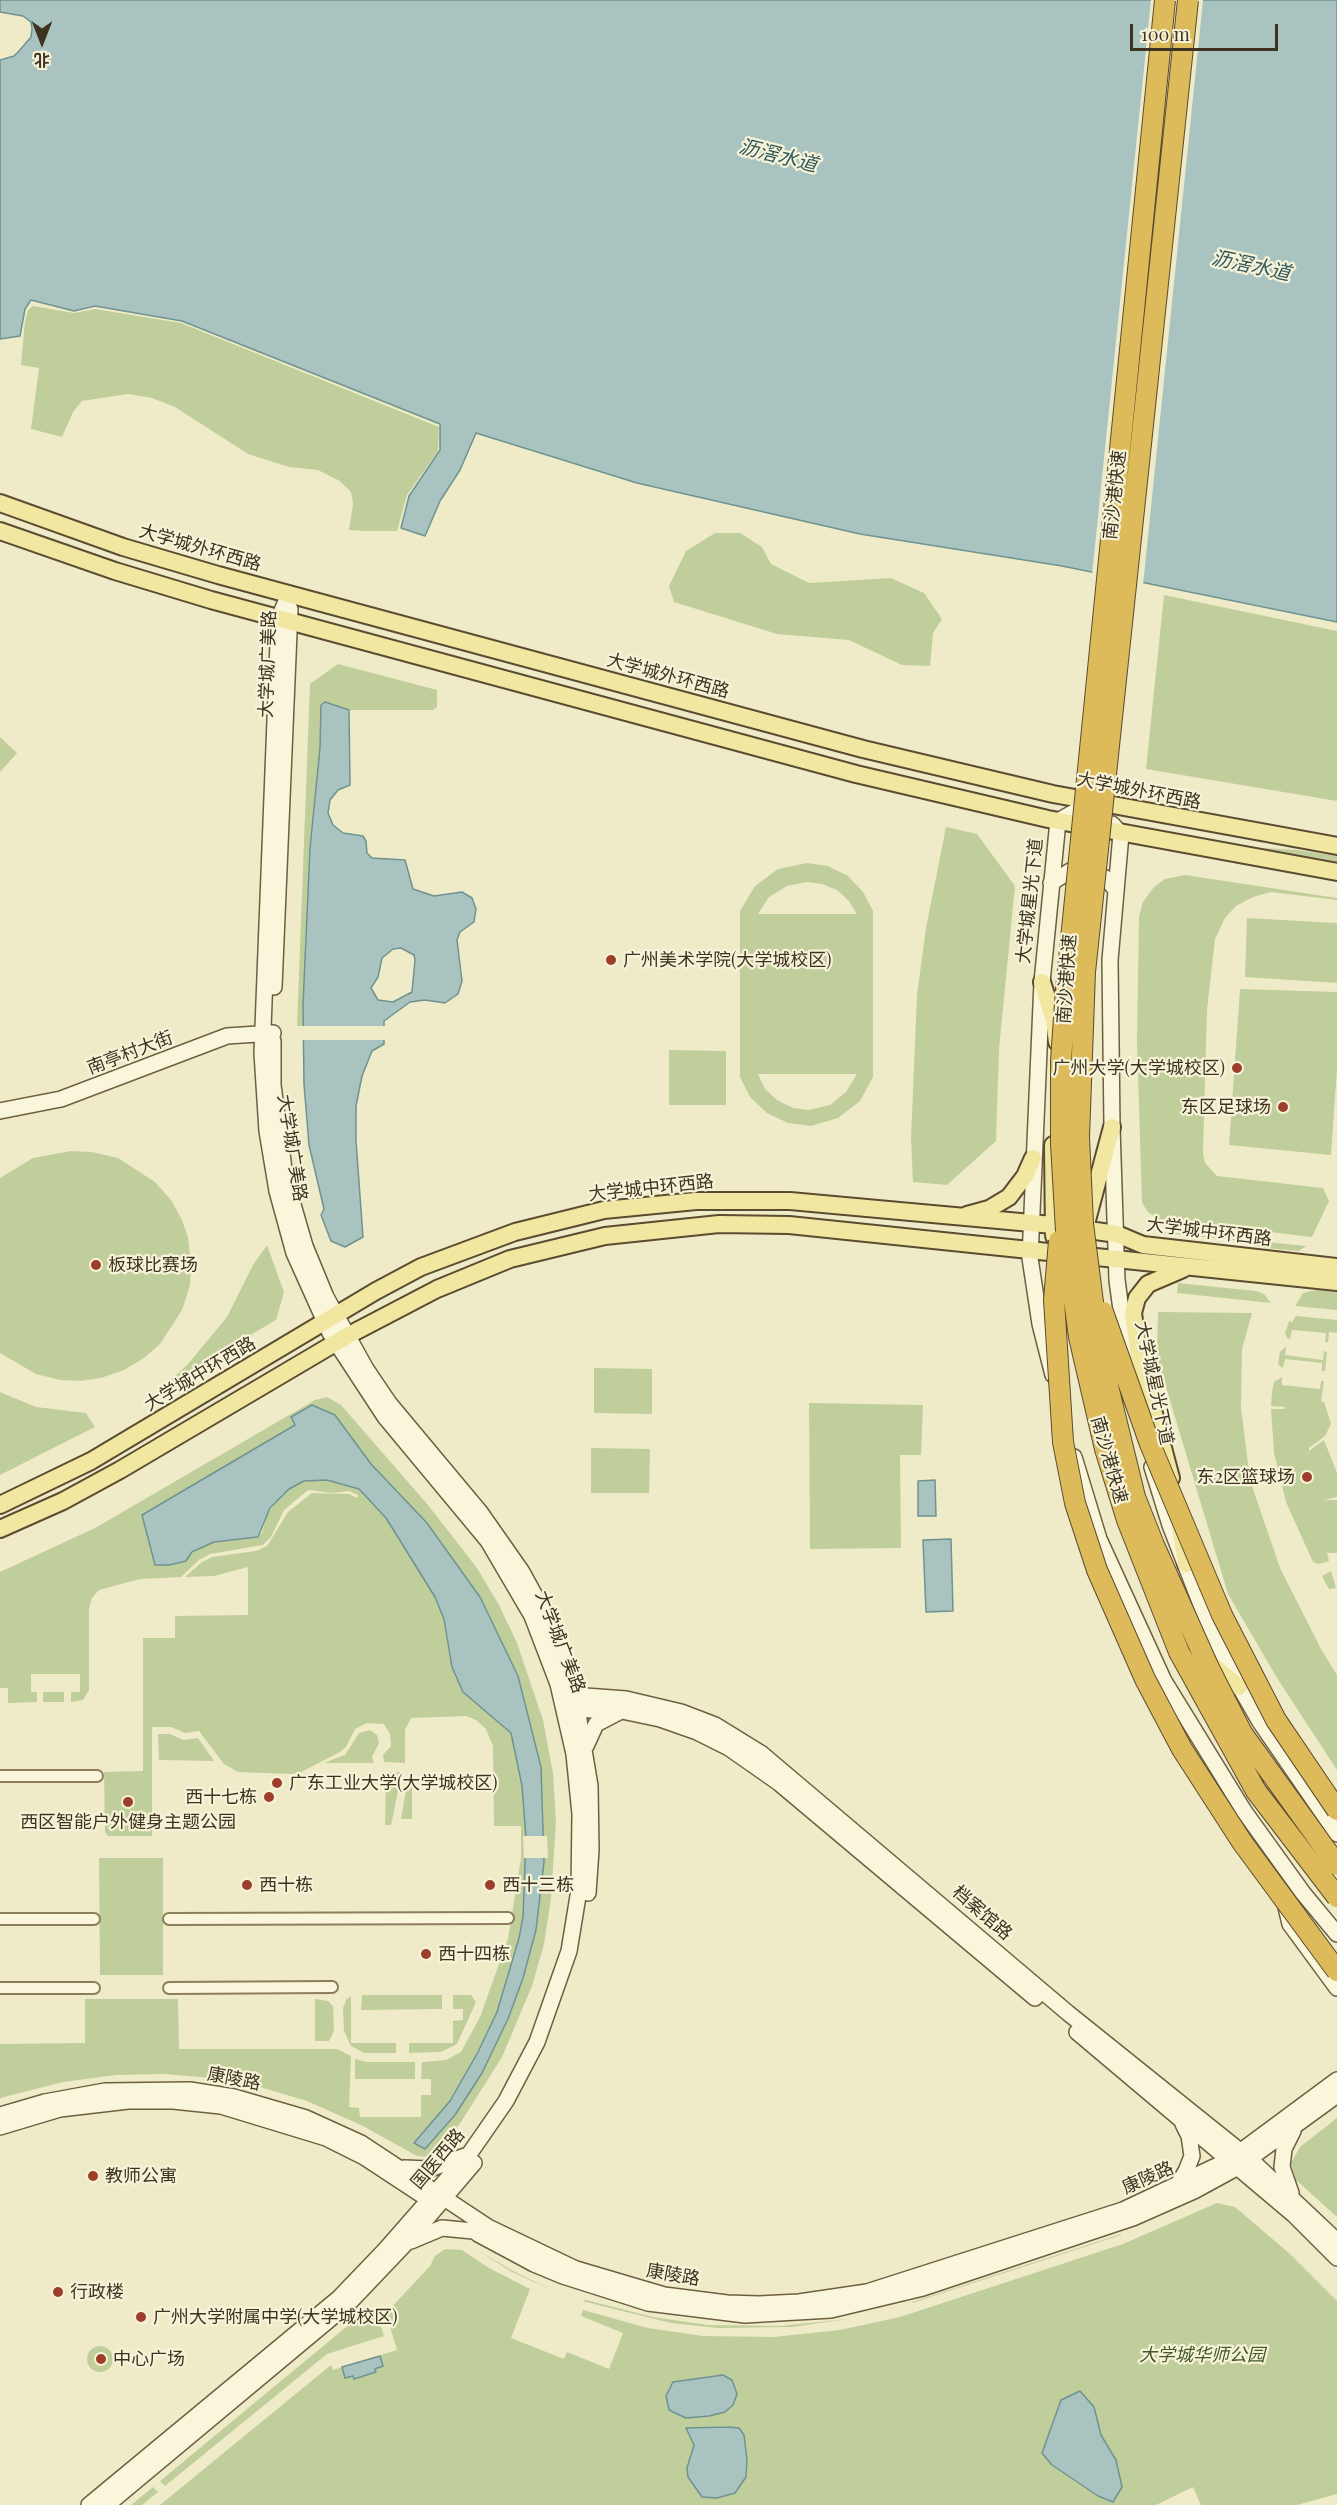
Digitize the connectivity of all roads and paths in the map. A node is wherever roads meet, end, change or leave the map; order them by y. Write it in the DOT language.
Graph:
graph roads {
  1 [pos="1165,0"];
  2 [pos="1188,0"];
  3 [pos="0,503"];
  4 [pos="0,531"];
  5 [pos="265,588"];
  6 [pos="289,594"];
  7 [pos="258,613"];
  8 [pos="284,620"];
  9 [pos="317,629"];
  10 [pos="283,649"];
  11 [pos="1092,802"];
  12 [pos="1058,821"];
  13 [pos="1121,834"];
  14 [pos="1337,846"];
  15 [pos="1337,872"];
  16 [pos="1051,884"];
  17 [pos="1116,890"];
  18 [pos="1042,981"];
  19 [pos="268,1033"];
  20 [pos="0,1111"];
  21 [pos="1112,1127"];
  22 [pos="1033,1158"];
  23 [pos="1063,1200"];
  24 [pos="958,1218"];
  25 [pos="1030,1224"];
  26 [pos="1053,1225"];
  27 [pos="1085,1229"];
  28 [pos="1117,1234"];
  29 [pos="1030,1250"];
  30 [pos="1055,1252"];
  31 [pos="1116,1258"];
  32 [pos="1087,1265"];
  33 [pos="1195,1267"];
  34 [pos="1337,1267"];
  35 [pos="1337,1282"];
  36 [pos="329,1319"];
  37 [pos="341,1340"];
  38 [pos="1062,1411"];
  39 [pos="0,1505"];
  40 [pos="0,1529"];
  41 [pos="1186,1564"];
  42 [pos="1239,1687"];
  43 [pos="569,1703"];
  44 [pos="622,1712"];
  45 [pos="585,1755"];
  46 [pos="0,1776"];
  47 [pos="97,1776"];
  48 [pos="1336,1826"];
  49 [pos="1276,1856"];
  50 [pos="1337,1865"];
  51 [pos="1337,1897"];
  52 [pos="508,1918"];
  53 [pos="0,1919"];
  54 [pos="94,1919"];
  55 [pos="169,1919"];
  56 [pos="1337,1934"];
  57 [pos="1337,1971"];
  58 [pos="332,1987"];
  59 [pos="0,1988"];
  60 [pos="94,1988"];
  61 [pos="169,1988"];
  62 [pos="1337,1988"];
  63 [pos="1337,2080"];
  64 [pos="1337,2095"];
  65 [pos="0,2115"];
  66 [pos="1180,2119"];
  67 [pos="0,2127"];
  68 [pos="1294,2128"];
  69 [pos="470,2152"];
  70 [pos="1239,2160"];
  71 [pos="396,2164"];
  72 [pos="1177,2186"];
  73 [pos="436,2199"];
  74 [pos="1296,2201"];
  75 [pos="473,2231"];
  76 [pos="1337,2241"];
  77 [pos="401,2248"];
  78 [pos="1337,2258"];
  79 [pos="89,2505"];
  80 [pos="107,2505"];
  1 -- 23 [label="highway, 南沙港快速, bridge"];
  2 -- 32 [label="highway, 南沙港快速, bridge"];
  3 -- 5 [label="main road, 大学城外环西路"];
  4 -- 7 [label="main road"];
  5 -- 6 [label="main road, 大学城外环西路"];
  5 -- 7 [label="main road"];
  6 -- 8 [label="main road, 大学城广美路"];
  6 -- 11 [label="main road, 大学城外环西路"];
  7 -- 8 [label="main road"];
  7 -- 10 [label="main road"];
  8 -- 9 [label="main road"];
  8 -- 10 [label="main road, 大学城广美路"];
  9 -- 10 [label="main road"];
  9 -- 12 [label="main road"];
  10 -- 19 [label="main road, 大学城广美路"];
  11 -- 12 [label="main road, 大学城星光下道"];
  11 -- 13 [label="main road"];
  11 -- 14 [label="main road, 大学城外环西路"];
  12 -- 13 [label="main road"];
  12 -- 16 [label="main road, 大学城星光下道"];
  13 -- 15 [label="main road"];
  13 -- 17 [label="main road, 大学城星光下道"];
  16 -- 17 [label="main road"];
  16 -- 18 [label="main road, 大学城星光下道"];
  17 -- 21 [label="main road, 大学城星光下道"];
  18 -- 22 [label="main road, 大学城星光下道"];
  18 -- 26 [label="main road"];
  19 -- 20 [label="main road, 南亭村大街"];
  19 -- 36 [label="main road, 大学城广美路"];
  21 -- 27 [label="main road"];
  21 -- 28 [label="main road, 大学城星光下道"];
  22 -- 24 [label="main road"];
  22 -- 25 [label="main road, 大学城星光下道"];
  23 -- 51 [label="highway, 南沙港快速, bridge"];
  23 -- 57 [label="highway, bridge"];
  24 -- 25 [label="main road, 大学城中环西路"];
  24 -- 36 [label="main road, 大学城中环西路"];
  25 -- 26 [label="main road, 大学城中环西路"];
  25 -- 29 [label="main road, 大学城星光下道"];
  26 -- 27 [label="main road, 大学城中环西路"];
  26 -- 30 [label="main road"];
  27 -- 28 [label="main road, 大学城中环西路"];
  27 -- 32 [label="main road"];
  28 -- 31 [label="main road, 大学城星光下道"];
  28 -- 34 [label="main road, 大学城中环西路"];
  29 -- 30 [label="main road, 大学城中环西路"];
  29 -- 37 [label="main road, 大学城中环西路"];
  29 -- 38 [label="main road, 大学城星光下道"];
  30 -- 32 [label="main road, 大学城中环西路"];
  30 -- 38 [label="main road"];
  31 -- 32 [label="main road, 大学城中环西路"];
  31 -- 33 [label="main road, 大学城中环西路"];
  31 -- 41 [label="main road, 大学城星光下道"];
  32 -- 42 [label="main road"];
  32 -- 48 [label="highway, bridge"];
  32 -- 50 [label="highway, 南沙港快速, bridge"];
  33 -- 35 [label="main road, 大学城中环西路"];
  33 -- 41 [label="main road"];
  36 -- 37 [label="main road, 大学城广美路"];
  36 -- 39 [label="main road, 大学城中环西路"];
  37 -- 40 [label="main road, 大学城中环西路"];
  37 -- 43 [label="main road, 大学城广美路"];
  38 -- 49 [label="main road, 大学城星光下道"];
  41 -- 42 [label="main road, 大学城星光下道"];
  42 -- 48 [label="main road, 大学城星光下道"];
  43 -- 44 [label="main road, 档案馆路"];
  43 -- 45 [label="main road, 国医西路"];
  43 -- 69 [label="main road, 国医西路"];
  43 -- 70 [label="main road, 档案馆路"];
  44 -- 45 [label="main road"];
  44 -- 66 [label="main road, 档案馆路"];
  45 -- 73 [label="main road, 国医西路"];
  46 -- 47 [label="street"];
  49 -- 56 [label="main road, 大学城星光下道"];
  49 -- 62 [label="main road"];
  52 -- 55 [label="street"];
  53 -- 54 [label="street"];
  58 -- 61 [label="street"];
  59 -- 60 [label="street"];
  63 -- 70 [label="main road, 康陵路"];
  64 -- 68 [label="main road, 康陵路"];
  65 -- 71 [label="main road, 康陵路"];
  66 -- 70 [label="main road, 档案馆路"];
  66 -- 72 [label="main road"];
  67 -- 73 [label="main road, 康陵路"];
  68 -- 70 [label="main road, 康陵路"];
  68 -- 74 [label="main road"];
  69 -- 71 [label="main road"];
  69 -- 73 [label="main road, 国医西路"];
  70 -- 72 [label="main road, 康陵路"];
  70 -- 74 [label="main road, 档案馆路"];
  70 -- 75 [label="main road, 康陵路"];
  70 -- 78 [label="main road, 档案馆路"];
  71 -- 73 [label="main road, 康陵路"];
  72 -- 73 [label="main road, 康陵路"];
  73 -- 75 [label="main road, 康陵路"];
  73 -- 77 [label="main road, 国医西路"];
  73 -- 79 [label="main road, 国医西路"];
  74 -- 76 [label="main road, 档案馆路"];
  75 -- 77 [label="main road"];
  77 -- 80 [label="main road, 国医西路"];
}
